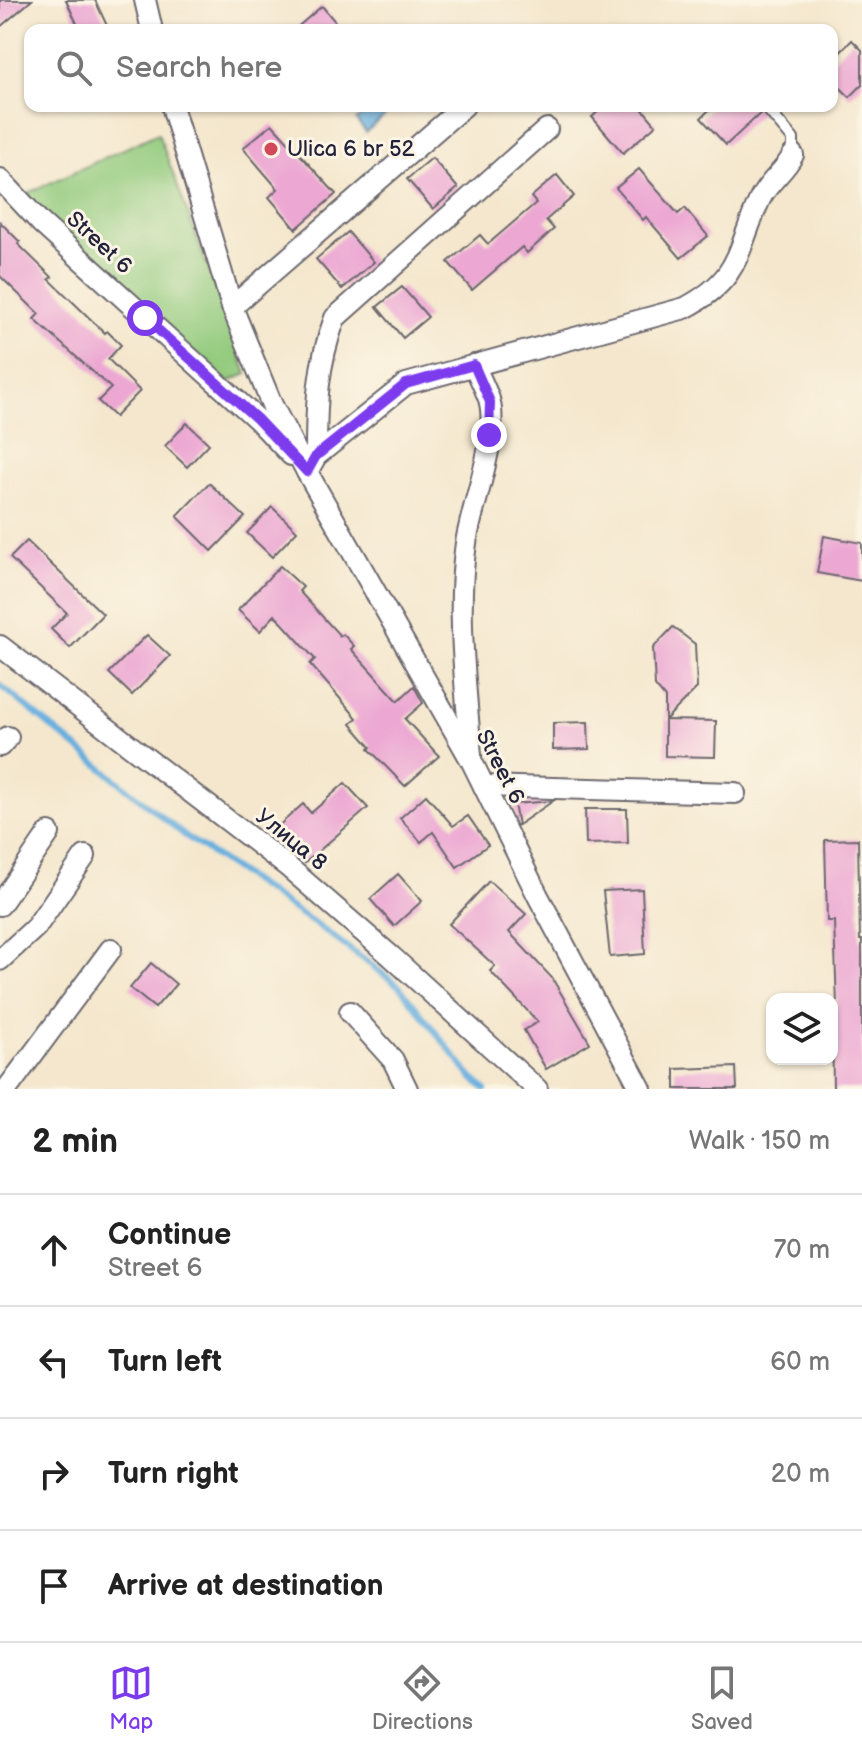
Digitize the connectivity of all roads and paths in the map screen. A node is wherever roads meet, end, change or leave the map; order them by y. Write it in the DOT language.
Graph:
graph roads {
  1 [pos="145,0"];
  2 [pos="151,24"];
  3 [pos="174,112"];
  4 [pos="457,112"];
  5 [pos="770,112"];
  6 [pos="547,129"];
  7 [pos="793,155"];
  8 [pos="0,179"];
  9 [pos="232,307"];
  10 [pos="474,365"];
  11 [pos="312,464"];
  12 [pos="0,646"];
  13 [pos="471,760"];
  14 [pos="484,786"];
  15 [pos="735,793"];
  16 [pos="49,833"];
  17 [pos="85,856"];
  18 [pos="0,905"];
  19 [pos="111,949"];
  20 [pos="0,960"];
  21 [pos="350,1012"];
  22 [pos="7,1089"];
  23 [pos="407,1089"];
  24 [pos="537,1089"];
  25 [pos="641,1089"];
  1 -- 2 [label="street"];
  3 -- 9 [label="street, Street 6"];
  4 -- 9 [label="street"];
  5 -- 7 [label="lane"];
  6 -- 11 [label="street"];
  7 -- 10 [label="street"];
  8 -- 11 [label="street, Street 6"];
  9 -- 11 [label="street, Street 6"];
  10 -- 11 [label="street"];
  10 -- 13 [label="street"];
  11 -- 13 [label="street, Street 6"];
  12 -- 24 [label="street, Улица 8"];
  13 -- 14 [label="street, Street 6"];
  14 -- 15 [label="street"];
  14 -- 25 [label="street, Street 6"];
  16 -- 18 [label="street"];
  17 -- 20 [label="street"];
  19 -- 22 [label="street"];
  21 -- 23 [label="street"];
}
